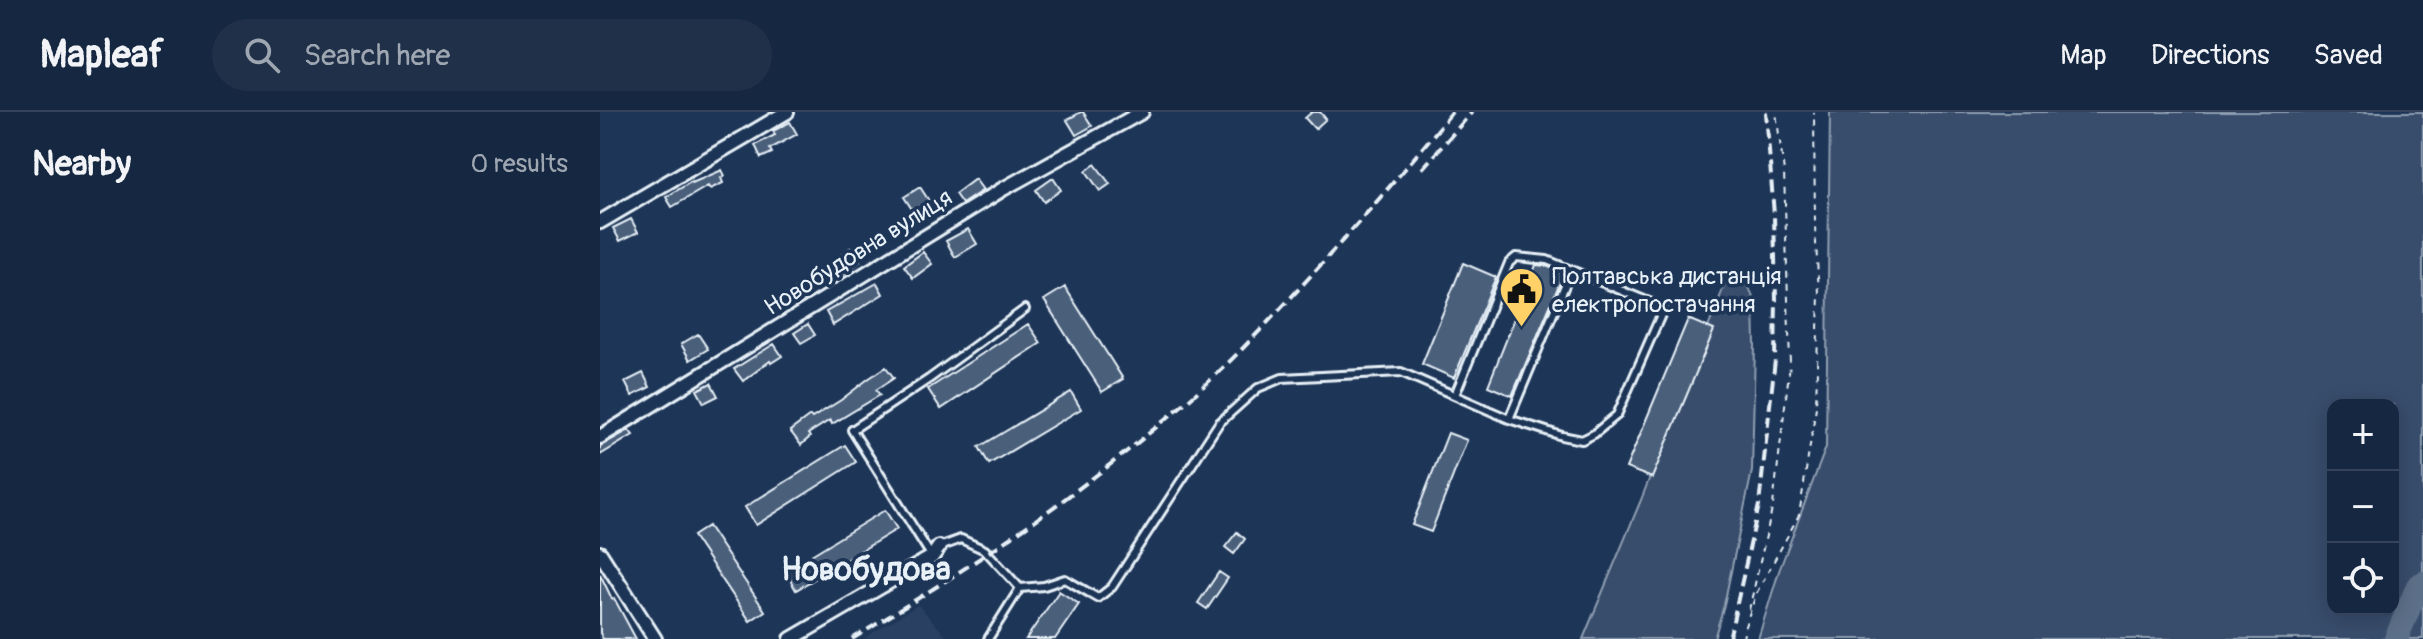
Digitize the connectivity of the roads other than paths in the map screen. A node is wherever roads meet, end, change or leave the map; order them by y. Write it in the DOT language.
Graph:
graph roads {
  1 [pos="787,112"];
  2 [pos="1142,112"];
  3 [pos="600,222"];
  4 [pos="1571,271"];
  5 [pos="1025,309"];
  6 [pos="1455,395"];
  7 [pos="1509,419"];
  8 [pos="600,437"];
  9 [pos="935,552"];
  10 [pos="600,553"];
  11 [pos="1020,588"];
  12 [pos="655,639"];
  13 [pos="791,639"];
  14 [pos="988,639"];
  1 -- 3 [label="street"];
  2 -- 8 [label="street, Новобудовна вулиця"];
  4 -- 6 [label="lane"];
  4 -- 7 [label="lane"];
  4 -- 7 [label="lane"];
  5 -- 9 [label="lane"];
  6 -- 7 [label="lane"];
  6 -- 11 [label="lane"];
  9 -- 11 [label="lane"];
  9 -- 13 [label="street"];
  10 -- 12 [label="street"];
  11 -- 14 [label="lane"];
}
